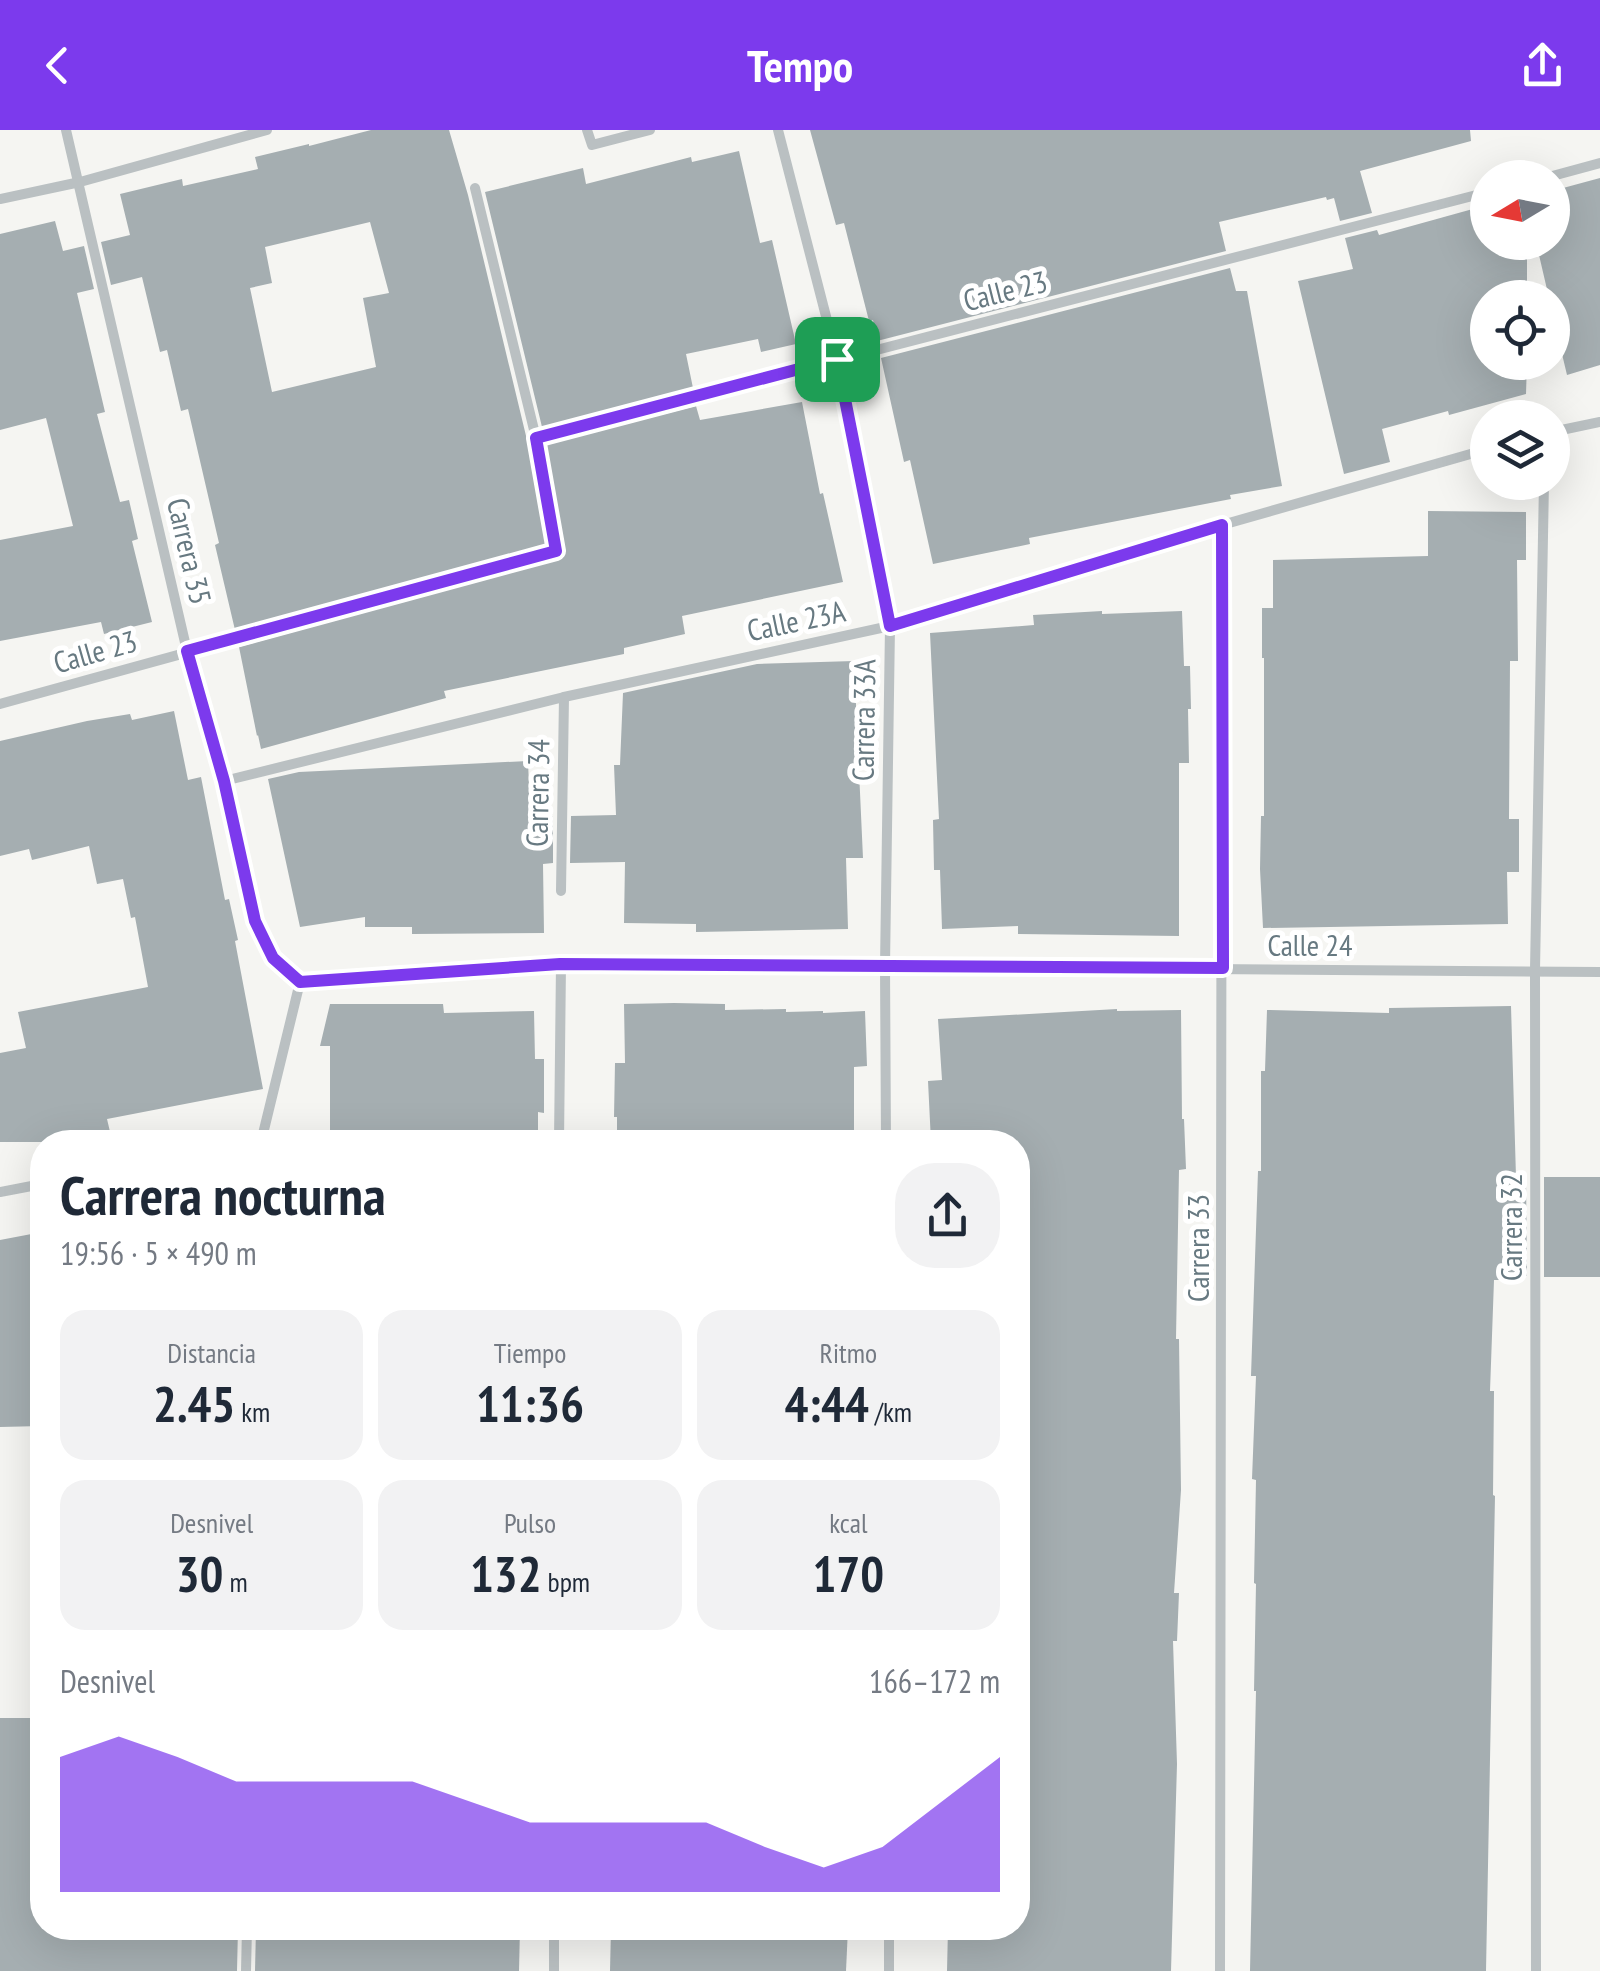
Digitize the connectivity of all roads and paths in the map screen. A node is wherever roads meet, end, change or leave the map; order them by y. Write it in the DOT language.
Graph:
graph roads {
  1 [pos="66,130"];
  2 [pos="267,130"];
  3 [pos="588,130"];
  4 [pos="650,130"];
  5 [pos="778,130"];
  6 [pos="1600,163"];
  7 [pos="1570,171"];
  8 [pos="80,182"];
  9 [pos="476,188"];
  10 [pos="1470,197"];
  11 [pos="0,200"];
  12 [pos="837,359"];
  13 [pos="1600,422"];
  14 [pos="1570,428"];
  15 [pos="536,438"];
  16 [pos="1470,455"];
  17 [pos="1544,500"];
  18 [pos="1222,525"];
  19 [pos="890,626"];
  20 [pos="187,651"];
  21 [pos="564,697"];
  22 [pos="0,704"];
  23 [pos="224,781"];
  24 [pos="562,891"];
  25 [pos="560,964"];
  26 [pos="885,966"];
  27 [pos="1223,968"];
  28 [pos="1534,970"];
  29 [pos="1600,972"];
  30 [pos="300,982"];
  31 [pos="264,1130"];
  32 [pos="559,1130"];
  33 [pos="886,1130"];
  34 [pos="30,1186"];
  35 [pos="0,1192"];
  36 [pos="247,1940"];
  37 [pos="554,1940"];
  38 [pos="889,1940"];
  39 [pos="246,1971"];
  40 [pos="554,1971"];
  41 [pos="889,1971"];
  42 [pos="1220,1971"];
  43 [pos="1536,1971"];
  1 -- 8 [label="street, Carrera 35"];
  2 -- 8 [label="street"];
  3 -- 4 [label="street"];
  5 -- 12 [label="street, Carrera 33A"];
  6 -- 7 [label="street"];
  8 -- 11 [label="street"];
  8 -- 20 [label="street, Carrera 35"];
  9 -- 15 [label="street, Calle 23"];
  10 -- 12 [label="street, Calle 23"];
  12 -- 15 [label="street, Calle 23"];
  12 -- 19 [label="street, Carrera 33A"];
  13 -- 14 [label="street"];
  15 -- 20 [label="street, Calle 23"];
  16 -- 18 [label="street, Calle 23A"];
  17 -- 28 [label="street, Carrera 32"];
  18 -- 19 [label="street, Calle 23A"];
  18 -- 27 [label="street, Carrera 33"];
  19 -- 21 [label="street, Calle 23A"];
  19 -- 26 [label="street, Carrera 33A"];
  20 -- 22 [label="street, Calle 23"];
  20 -- 23 [label="street, Carrera 35"];
  21 -- 23 [label="street, Calle 23A"];
  21 -- 24 [label="street, Carrera 34"];
  23 -- 30 [label="street, Carrera 35"];
  25 -- 26 [label="street, Calle 24"];
  25 -- 30 [label="street, Calle 24"];
  25 -- 32 [label="street"];
  26 -- 27 [label="street, Calle 24"];
  26 -- 33 [label="street, Carrera 33A"];
  27 -- 28 [label="street, Calle 24"];
  27 -- 42 [label="street, Carrera 33"];
  28 -- 29 [label="street, Calle 24"];
  28 -- 43 [label="street, Carrera 32"];
  30 -- 31 [label="street"];
  34 -- 35 [label="street"];
  36 -- 39 [label="street"];
  37 -- 40 [label="street"];
  38 -- 41 [label="street"];
}
